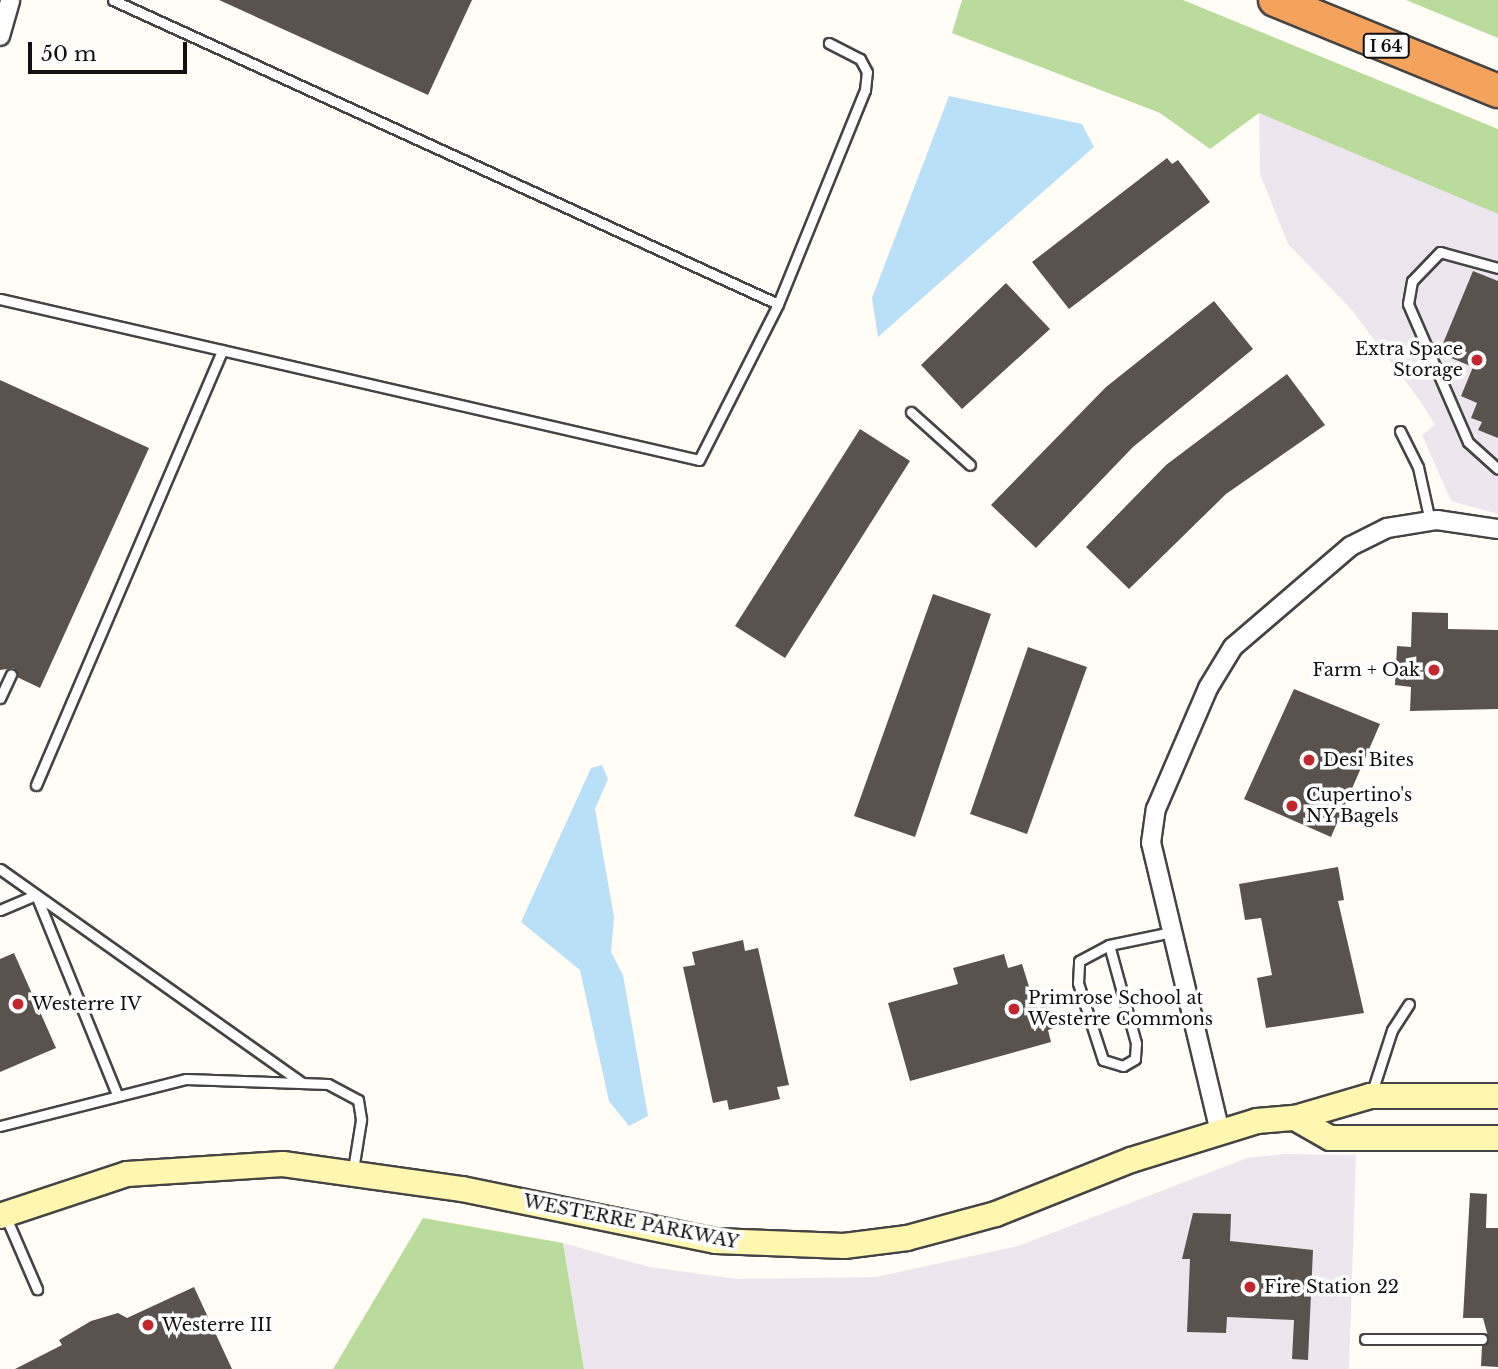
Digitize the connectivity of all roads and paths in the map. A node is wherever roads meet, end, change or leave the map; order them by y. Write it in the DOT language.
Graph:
graph roads {
  1 [pos="10,0"];
  2 [pos="113,0"];
  3 [pos="1275,0"];
  4 [pos="0,36"];
  5 [pos="829,43"];
  6 [pos="1498,91"];
  7 [pos="1498,268"];
  8 [pos="0,299"];
  9 [pos="778,304"];
  10 [pos="222,350"];
  11 [pos="911,412"];
  12 [pos="1400,431"];
  13 [pos="970,464"];
  14 [pos="1498,469"];
  15 [pos="1430,521"];
  16 [pos="1497,525"];
  17 [pos="10,674"];
  18 [pos="0,698"];
  19 [pos="36,785"];
  20 [pos="0,869"];
  21 [pos="37,895"];
  22 [pos="0,911"];
  23 [pos="1172,932"];
  24 [pos="1109,945"];
  25 [pos="1409,1004"];
  26 [pos="302,1083"];
  27 [pos="116,1092"];
  28 [pos="1370,1096"];
  29 [pos="1498,1096"];
  30 [pos="1294,1118"];
  31 [pos="0,1126"];
  32 [pos="1220,1132"];
  33 [pos="1498,1138"];
  34 [pos="353,1170"];
  35 [pos="2,1211"];
  36 [pos="37,1289"];
  37 [pos="1365,1339"];
  38 [pos="1482,1339"];
  1 -- 4 [label="street"];
  2 -- 9 [label="lane"];
  3 -- 6 [label="highway, I 64"];
  5 -- 9 [label="lane"];
  7 -- 14 [label="lane"];
  8 -- 10 [label="lane"];
  9 -- 10 [label="lane"];
  10 -- 19 [label="lane"];
  11 -- 13 [label="lane"];
  12 -- 15 [label="lane"];
  15 -- 16 [label="street"];
  15 -- 23 [label="street"];
  17 -- 18 [label="lane"];
  20 -- 21 [label="lane"];
  21 -- 22 [label="lane"];
  21 -- 26 [label="lane"];
  21 -- 27 [label="lane"];
  23 -- 24 [label="lane"];
  23 -- 32 [label="street"];
  24 -- 24 [label="lane"];
  25 -- 28 [label="lane"];
  26 -- 27 [label="lane"];
  26 -- 34 [label="lane"];
  27 -- 31 [label="lane"];
  28 -- 29 [label="street, WESTERRE PARKWAY"];
  28 -- 30 [label="street, WESTERRE PARKWAY"];
  30 -- 32 [label="street, WESTERRE PARKWAY"];
  30 -- 33 [label="street"];
  32 -- 34 [label="street, WESTERRE PARKWAY"];
  34 -- 35 [label="street, WESTERRE PARKWAY"];
  35 -- 36 [label="lane"];
  37 -- 38 [label="lane"];
}
